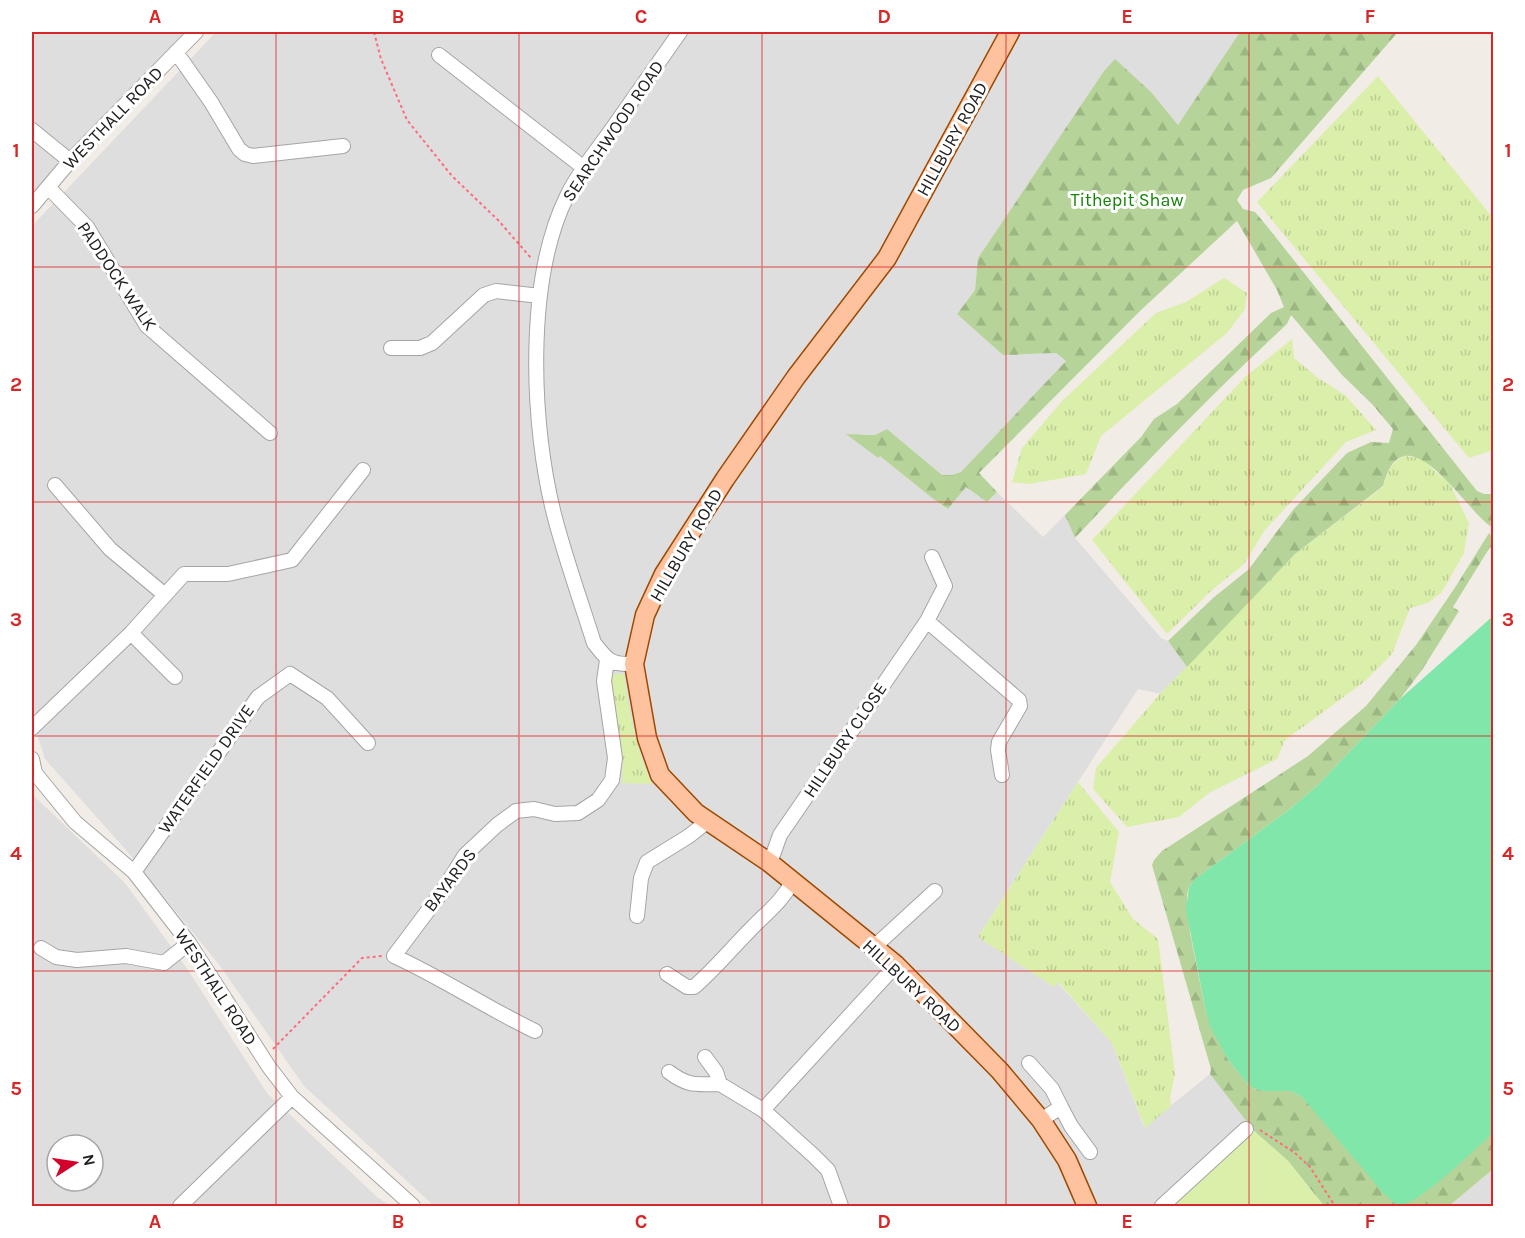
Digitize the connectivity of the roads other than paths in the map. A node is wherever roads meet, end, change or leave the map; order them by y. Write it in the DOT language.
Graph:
graph roads {
  1 [pos="196,32"];
  2 [pos="680,32"];
  3 [pos="1010,32"];
  4 [pos="176,52"];
  5 [pos="439,56"];
  6 [pos="32,130"];
  7 [pos="343,146"];
  8 [pos="70,161"];
  9 [pos="584,168"];
  10 [pos="48,187"];
  11 [pos="32,206"];
  12 [pos="540,296"];
  13 [pos="391,348"];
  14 [pos="270,433"];
  15 [pos="363,470"];
  16 [pos="55,485"];
  17 [pos="932,557"];
  18 [pos="165,595"];
  19 [pos="927,621"];
  20 [pos="131,633"];
  21 [pos="607,660"];
  22 [pos="634,664"];
  23 [pos="175,677"];
  24 [pos="32,728"];
  25 [pos="368,743"];
  26 [pos="33,768"];
  27 [pos="1002,775"];
  28 [pos="708,821"];
  29 [pos="770,862"];
  30 [pos="134,872"];
  31 [pos="793,882"];
  32 [pos="935,891"];
  33 [pos="637,916"];
  34 [pos="189,943"];
  35 [pos="873,947"];
  36 [pos="41,948"];
  37 [pos="896,965"];
  38 [pos="667,974"];
  39 [pos="535,1031"];
  40 [pos="705,1057"];
  41 [pos="1029,1063"];
  42 [pos="669,1072"];
  43 [pos="720,1084"];
  44 [pos="292,1097"];
  45 [pos="1061,1107"];
  46 [pos="764,1110"];
  47 [pos="1041,1120"];
  48 [pos="1246,1129"];
  49 [pos="1090,1152"];
  50 [pos="180,1206"];
  51 [pos="413,1206"];
  52 [pos="842,1206"];
  53 [pos="1087,1206"];
  54 [pos="1162,1206"];
  1 -- 4 [label="street, WESTHALL ROAD"];
  2 -- 9 [label="street, SEARCHWOOD ROAD"];
  3 -- 22 [label="main road, HILLBURY ROAD"];
  4 -- 7 [label="street"];
  4 -- 8 [label="street, WESTHALL ROAD"];
  5 -- 9 [label="street"];
  6 -- 8 [label="street"];
  8 -- 10 [label="street, WESTHALL ROAD"];
  9 -- 12 [label="street, SEARCHWOOD ROAD"];
  10 -- 11 [label="street, WESTHALL ROAD"];
  10 -- 14 [label="street, PADDOCK WALK"];
  12 -- 13 [label="street"];
  12 -- 21 [label="street, SEARCHWOOD ROAD"];
  15 -- 18 [label="street"];
  16 -- 18 [label="street"];
  17 -- 19 [label="street, HILLBURY CLOSE"];
  18 -- 20 [label="street"];
  19 -- 27 [label="street"];
  19 -- 29 [label="street, HILLBURY CLOSE"];
  20 -- 23 [label="street"];
  20 -- 24 [label="street"];
  21 -- 22 [label="street"];
  21 -- 39 [label="street, BAYARDS"];
  22 -- 28 [label="main road, HILLBURY ROAD"];
  25 -- 30 [label="street, WATERFIELD DRIVE"];
  26 -- 30 [label="street, WESTHALL ROAD"];
  28 -- 29 [label="main road, HILLBURY ROAD"];
  28 -- 33 [label="street"];
  29 -- 31 [label="main road, HILLBURY ROAD"];
  30 -- 34 [label="street, WESTHALL ROAD"];
  31 -- 35 [label="main road, HILLBURY ROAD"];
  31 -- 38 [label="street"];
  32 -- 35 [label="street"];
  34 -- 36 [label="street"];
  34 -- 44 [label="street, WESTHALL ROAD"];
  35 -- 37 [label="main road, HILLBURY ROAD"];
  37 -- 46 [label="street"];
  37 -- 47 [label="main road, HILLBURY ROAD"];
  40 -- 43 [label="street"];
  41 -- 45 [label="street"];
  42 -- 43 [label="street"];
  43 -- 46 [label="street"];
  44 -- 50 [label="street"];
  44 -- 51 [label="street, WESTHALL ROAD"];
  45 -- 47 [label="street"];
  45 -- 49 [label="street"];
  46 -- 52 [label="street"];
  47 -- 53 [label="main road, HILLBURY ROAD"];
  48 -- 54 [label="street"];
}
